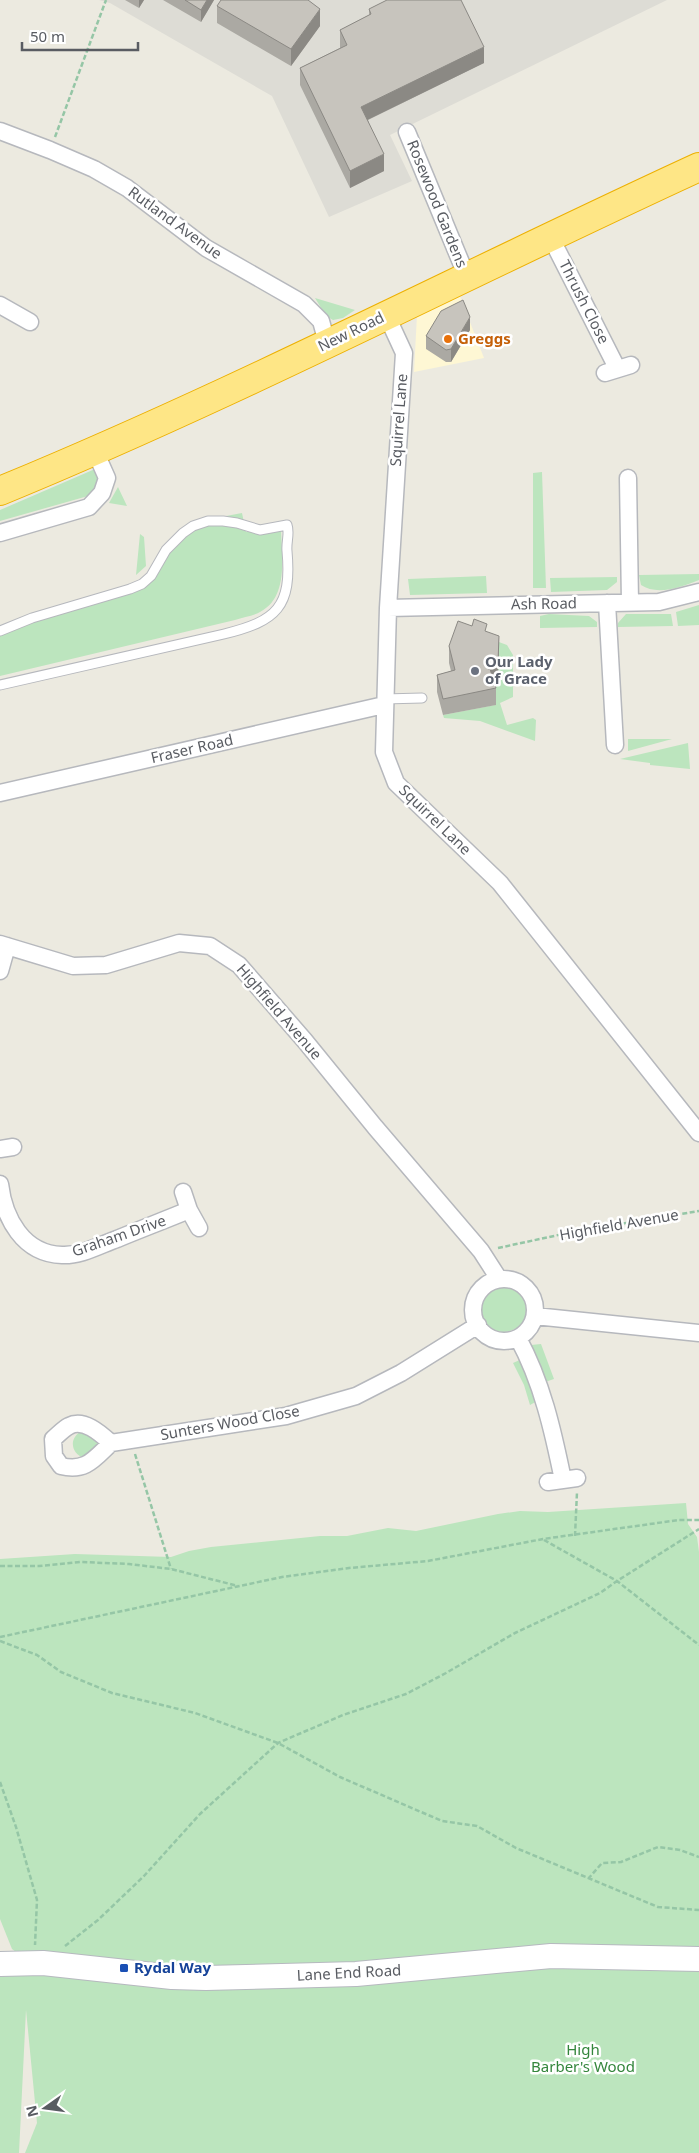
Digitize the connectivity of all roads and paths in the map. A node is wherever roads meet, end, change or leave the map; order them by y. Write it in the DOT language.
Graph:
graph roads {
  1 [pos="106,0"];
  2 [pos="0,131"];
  3 [pos="407,132"];
  4 [pos="50,150"];
  5 [pos="699,166"];
  6 [pos="550,236"];
  7 [pos="467,276"];
  8 [pos="0,305"];
  9 [pos="386,314"];
  10 [pos="30,322"];
  11 [pos="327,343"];
  12 [pos="618,368"];
  13 [pos="95,451"];
  14 [pos="628,478"];
  15 [pos="0,490"];
  16 [pos="0,533"];
  17 [pos="699,592"];
  18 [pos="630,602"];
  19 [pos="607,603"];
  20 [pos="388,608"];
  21 [pos="0,631"];
  22 [pos="0,685"];
  23 [pos="422,698"];
  24 [pos="384,702"];
  25 [pos="615,745"];
  26 [pos="0,793"];
  27 [pos="4,945"];
  28 [pos="0,971"];
  29 [pos="699,1133"];
  30 [pos="0,1184"];
  31 [pos="184,1192"];
  32 [pos="189,1210"];
  33 [pos="699,1212"];
  34 [pos="199,1228"];
  35 [pos="481,1252"];
  36 [pos="499,1279"];
  37 [pos="535,1316"];
  38 [pos="478,1325"];
  39 [pos="699,1332"];
  40 [pos="518,1338"];
  41 [pos="131,1440"];
  42 [pos="111,1443"];
  43 [pos="563,1480"];
  44 [pos="699,1520"];
  45 [pos="699,1529"];
  46 [pos="575,1536"];
  47 [pos="543,1539"];
  48 [pos="0,1566"];
  49 [pos="171,1569"];
  50 [pos="617,1580"];
  51 [pos="240,1586"];
  52 [pos="0,1637"];
  53 [pos="0,1641"];
  54 [pos="699,1646"];
  55 [pos="278,1744"];
  56 [pos="0,1782"];
  57 [pos="699,1857"];
  58 [pos="588,1879"];
  59 [pos="699,1910"];
  60 [pos="699,1959"];
  61 [pos="43,1963"];
  62 [pos="0,1964"];
  1 -- 4 [label="path"];
  2 -- 4 [label="street, Rutland Avenue"];
  3 -- 7 [label="street, Rosewood Gardens"];
  4 -- 11 [label="street, Rutland Avenue"];
  5 -- 6 [label="highway, New Road"];
  6 -- 7 [label="highway, New Road"];
  6 -- 12 [label="street, Thrush Close"];
  7 -- 9 [label="highway, New Road"];
  8 -- 10 [label="street"];
  9 -- 11 [label="highway, New Road"];
  9 -- 20 [label="street, Squirrel Lane"];
  11 -- 13 [label="highway, New Road"];
  13 -- 15 [label="highway, New Road"];
  13 -- 16 [label="street"];
  14 -- 18 [label="street"];
  17 -- 18 [label="street, Ash Road"];
  18 -- 19 [label="street, Ash Road"];
  19 -- 20 [label="street, Ash Road"];
  19 -- 25 [label="street"];
  20 -- 24 [label="street, Squirrel Lane"];
  21 -- 22 [label="lane"];
  23 -- 24 [label="lane"];
  24 -- 26 [label="street, Fraser Road"];
  24 -- 29 [label="street, Squirrel Lane"];
  27 -- 28 [label="street"];
  27 -- 35 [label="street, Highfield Avenue"];
  30 -- 32 [label="street, Graham Drive"];
  31 -- 32 [label="street"];
  32 -- 34 [label="street"];
  33 -- 35 [label="path, Highfield Avenue"];
  35 -- 36 [label="street, Highfield Avenue"];
  36 -- 37 [label="street"];
  36 -- 38 [label="street"];
  37 -- 39 [label="street"];
  37 -- 40 [label="street"];
  38 -- 40 [label="street"];
  38 -- 41 [label="street, Sunters Wood Close"];
  40 -- 43 [label="street"];
  41 -- 42 [label="street, Sunters Wood Close"];
  41 -- 49 [label="path"];
  43 -- 46 [label="path"];
  44 -- 46 [label="path"];
  45 -- 50 [label="path"];
  46 -- 47 [label="path"];
  47 -- 50 [label="path"];
  47 -- 51 [label="path"];
  48 -- 49 [label="path"];
  49 -- 51 [label="path"];
  50 -- 54 [label="path"];
  50 -- 55 [label="path"];
  51 -- 52 [label="path"];
  53 -- 55 [label="path"];
  55 -- 58 [label="path"];
  55 -- 61 [label="path"];
  56 -- 61 [label="path"];
  57 -- 58 [label="path"];
  58 -- 59 [label="path"];
  60 -- 61 [label="street, Lane End Road"];
  61 -- 62 [label="street, Lane End Road"];
}
